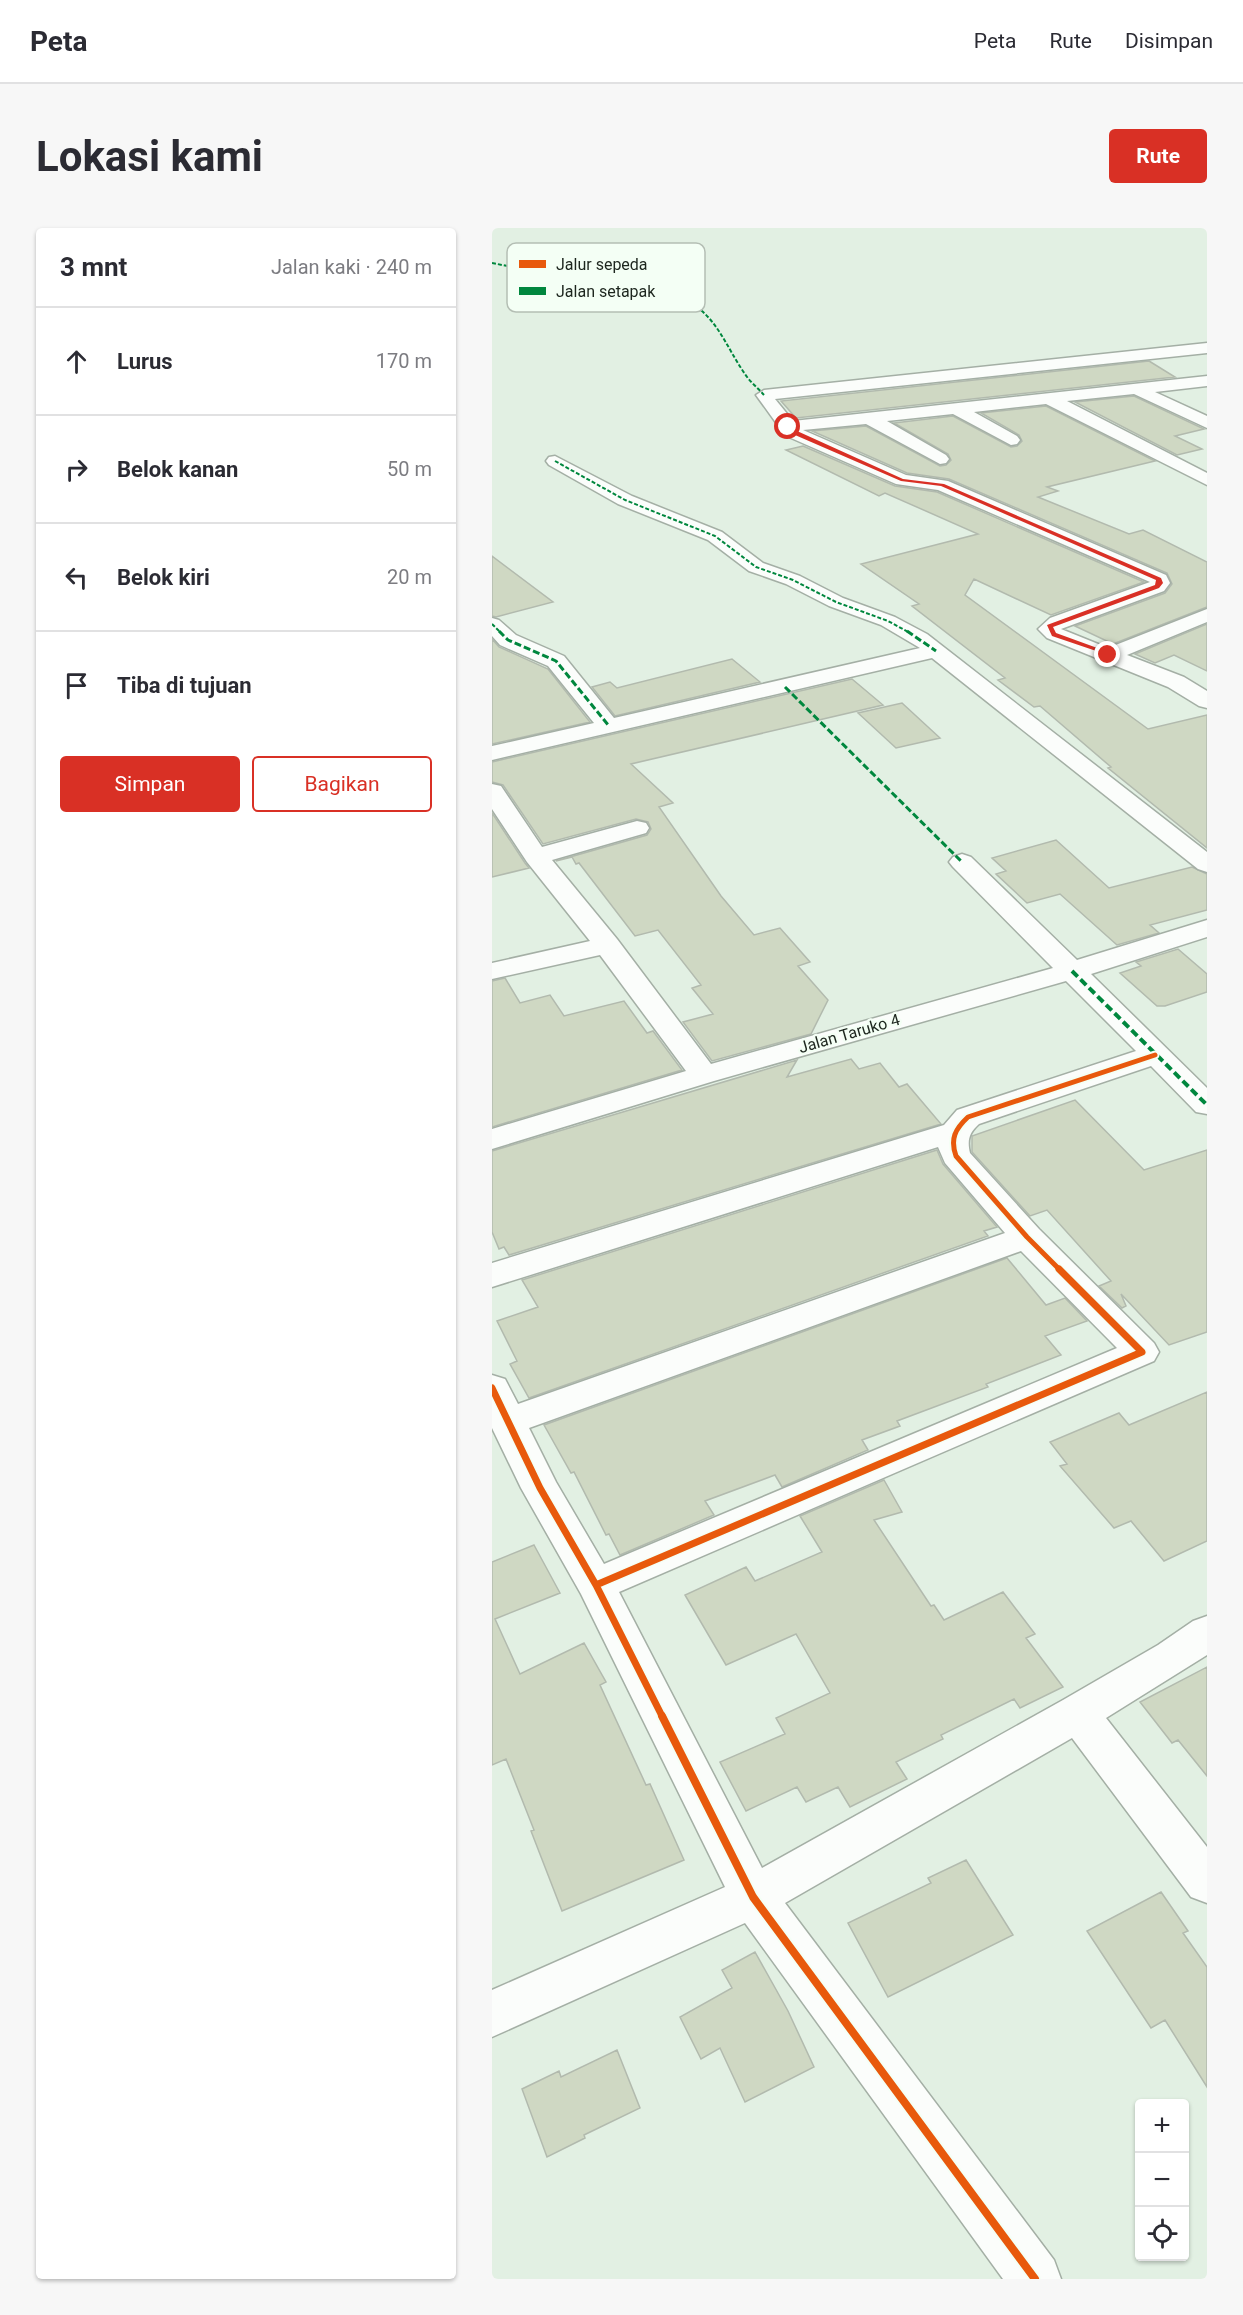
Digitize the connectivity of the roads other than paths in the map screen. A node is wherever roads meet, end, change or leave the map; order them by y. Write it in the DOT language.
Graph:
graph roads {
  1 [pos="1207,348"];
  2 [pos="1013,369"];
  3 [pos="1207,381"];
  4 [pos="1137,389"];
  5 [pos="1048,398"];
  6 [pos="957,409"];
  7 [pos="869,418"];
  8 [pos="1207,423"];
  9 [pos="788,427"];
  10 [pos="1011,440"];
  11 [pos="919,447"];
  12 [pos="849,457"];
  13 [pos="940,459"];
  14 [pos="555,461"];
  15 [pos="1207,480"];
  16 [pos="1207,615"];
  17 [pos="492,624"];
  18 [pos="936,651"];
  19 [pos="1108,655"];
  20 [pos="1207,701"];
  21 [pos="609,726"];
  22 [pos="492,753"];
  23 [pos="492,791"];
  24 [pos="637,828"];
  25 [pos="536,857"];
  26 [pos="962,862"];
  27 [pos="1207,864"];
  28 [pos="1207,928"];
  29 [pos="607,945"];
  30 [pos="1072,970"];
  31 [pos="492,971"];
  32 [pos="1155,1055"];
  33 [pos="704,1075"];
  34 [pos="1207,1106"];
  35 [pos="954,1132"];
  36 [pos="492,1139"];
  37 [pos="1027,1237"];
  38 [pos="492,1275"];
  39 [pos="500,1405"];
  40 [pos="597,1585"];
  41 [pos="1207,1633"];
  42 [pos="1078,1713"];
  43 [pos="1207,1882"];
  44 [pos="753,1897"];
  45 [pos="492,2014"];
  46 [pos="1035,2279"];
  1 -- 2 [label="street"];
  2 -- 5 [label="street"];
  2 -- 9 [label="street"];
  3 -- 4 [label="street"];
  4 -- 5 [label="street"];
  4 -- 8 [label="street"];
  5 -- 6 [label="street"];
  5 -- 15 [label="street"];
  6 -- 7 [label="street"];
  6 -- 10 [label="street"];
  7 -- 9 [label="street"];
  7 -- 11 [label="street"];
  9 -- 12 [label="street"];
  11 -- 12 [label="street"];
  11 -- 13 [label="street"];
  12 -- 19 [label="street"];
  14 -- 18 [label="street"];
  16 -- 19 [label="street"];
  17 -- 21 [label="street"];
  18 -- 21 [label="street"];
  18 -- 27 [label="street"];
  19 -- 20 [label="street"];
  21 -- 22 [label="street"];
  23 -- 25 [label="street"];
  24 -- 25 [label="street"];
  25 -- 29 [label="street"];
  26 -- 30 [label="street"];
  28 -- 30 [label="street, Jalan Taruko 4"];
  29 -- 31 [label="street"];
  29 -- 33 [label="street"];
  30 -- 32 [label="street"];
  30 -- 33 [label="street, Jalan Taruko 4"];
  32 -- 34 [label="street"];
  32 -- 35 [label="street"];
  33 -- 36 [label="street, Jalan Taruko 4"];
  35 -- 37 [label="street"];
  35 -- 38 [label="street"];
  37 -- 39 [label="street"];
  37 -- 40 [label="street"];
  39 -- 40 [label="street"];
  40 -- 44 [label="street"];
  41 -- 42 [label="street"];
  42 -- 43 [label="street"];
  42 -- 44 [label="street"];
  44 -- 45 [label="street"];
  44 -- 46 [label="street"];
}
